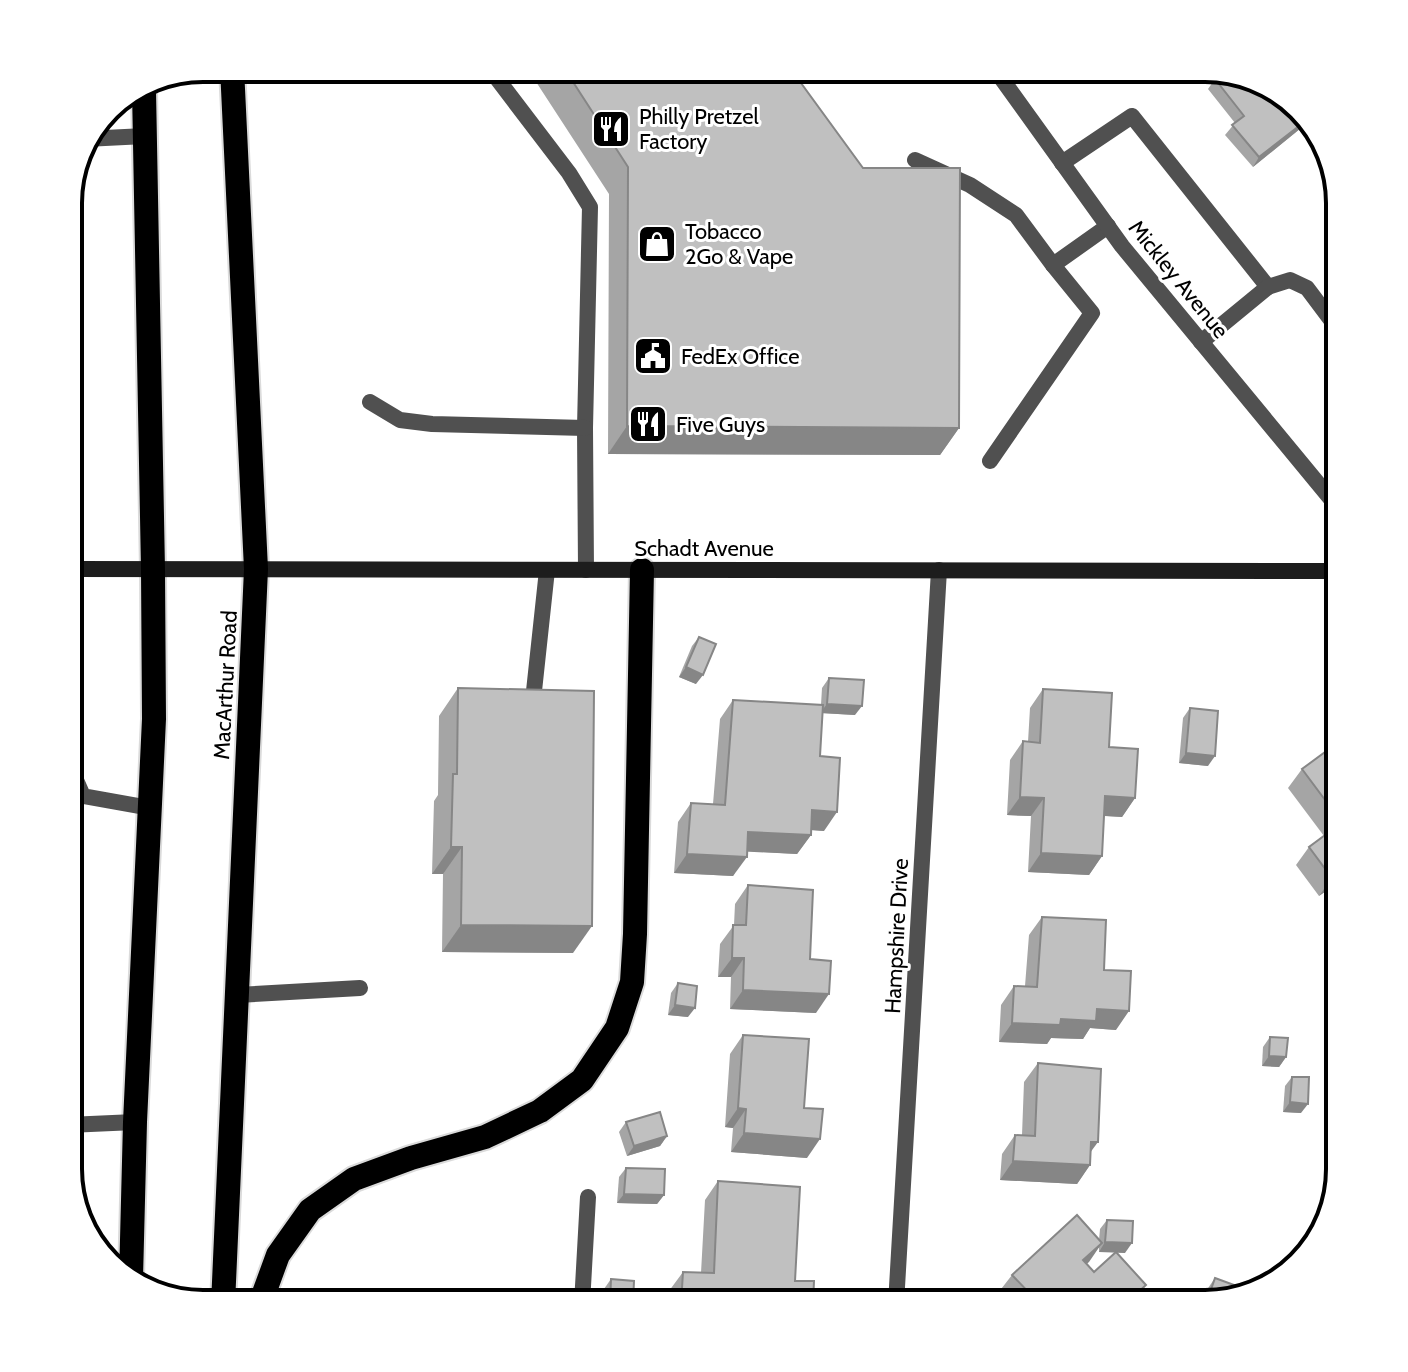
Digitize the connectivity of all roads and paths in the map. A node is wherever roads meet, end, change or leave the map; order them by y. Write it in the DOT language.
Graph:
graph roads {
  1 [pos="233,82"];
  2 [pos="500,82"];
  3 [pos="1004,82"];
  4 [pos="144,97"];
  5 [pos="145,136"];
  6 [pos="101,138"];
  7 [pos="915,160"];
  8 [pos="1062,163"];
  9 [pos="1108,226"];
  10 [pos="1053,265"];
  11 [pos="1268,287"];
  12 [pos="1326,313"];
  13 [pos="1201,342"];
  14 [pos="370,402"];
  15 [pos="585,428"];
  16 [pos="990,461"];
  17 [pos="1326,493"];
  18 [pos="82,569"];
  19 [pos="256,569"];
  20 [pos="153,570"];
  21 [pos="547,570"];
  22 [pos="586,570"];
  23 [pos="642,570"];
  24 [pos="939,570"];
  25 [pos="1326,571"];
  26 [pos="534,691"];
  27 [pos="82,794"];
  28 [pos="150,808"];
  29 [pos="360,988"];
  30 [pos="237,995"];
  31 [pos="135,1122"];
  32 [pos="82,1124"];
  33 [pos="588,1197"];
  34 [pos="131,1267"];
  35 [pos="224,1290"];
  36 [pos="265,1290"];
  37 [pos="583,1290"];
  38 [pos="897,1290"];
  1 -- 19 [label="highway, MacArthur Road"];
  2 -- 15 [label="street"];
  3 -- 8 [label="street, Mickley Avenue"];
  4 -- 5 [label="highway"];
  5 -- 6 [label="street"];
  5 -- 20 [label="highway"];
  7 -- 10 [label="street"];
  8 -- 9 [label="street, Mickley Avenue"];
  8 -- 11 [label="street"];
  9 -- 10 [label="street"];
  9 -- 13 [label="street, Mickley Avenue"];
  10 -- 16 [label="street"];
  11 -- 12 [label="street"];
  11 -- 13 [label="street"];
  13 -- 17 [label="street, Mickley Avenue"];
  14 -- 15 [label="street"];
  15 -- 22 [label="street"];
  18 -- 20 [label="main road, Schadt Avenue"];
  19 -- 20 [label="main road, Schadt Avenue"];
  19 -- 21 [label="main road, Schadt Avenue"];
  19 -- 30 [label="highway, MacArthur Road"];
  20 -- 28 [label="highway"];
  21 -- 22 [label="main road, Schadt Avenue"];
  21 -- 26 [label="street"];
  22 -- 23 [label="main road, Schadt Avenue"];
  23 -- 24 [label="main road, Schadt Avenue"];
  23 -- 36 [label="highway"];
  24 -- 25 [label="main road, Schadt Avenue"];
  24 -- 38 [label="street, Hampshire Drive"];
  27 -- 28 [label="street"];
  28 -- 31 [label="highway"];
  29 -- 30 [label="street"];
  30 -- 35 [label="highway, MacArthur Road"];
  31 -- 32 [label="street"];
  31 -- 34 [label="highway"];
  33 -- 37 [label="street"];
}
